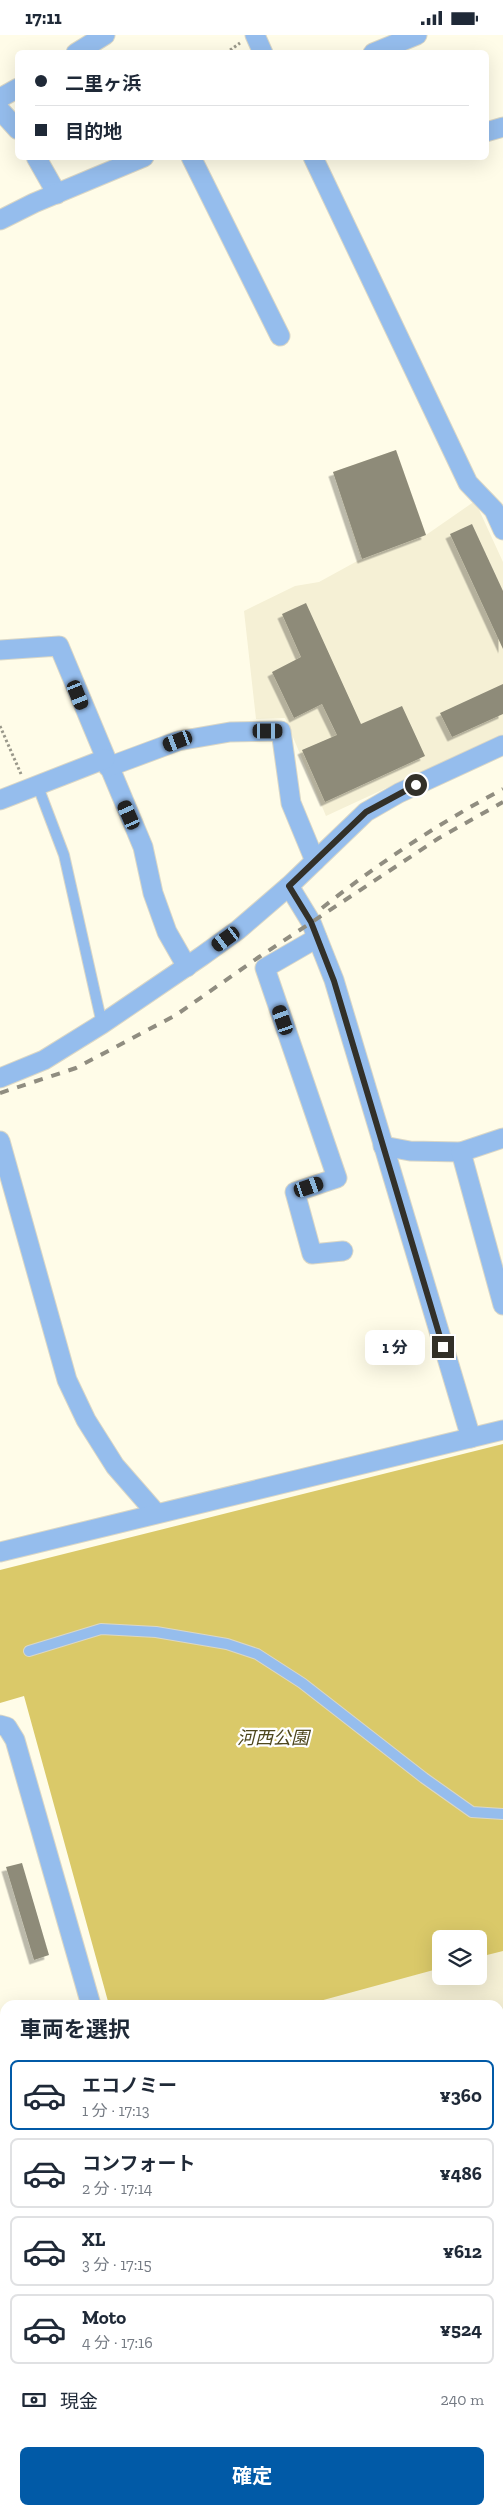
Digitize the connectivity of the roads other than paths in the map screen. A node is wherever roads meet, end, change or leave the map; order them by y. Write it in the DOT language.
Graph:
graph roads {
  1 [pos="105,35"];
  2 [pos="255,35"];
  3 [pos="417,35"];
  4 [pos="81,50"];
  5 [pos="262,50"];
  6 [pos="380,50"];
  7 [pos="15,90"];
  8 [pos="0,98"];
  9 [pos="0,111"];
  10 [pos="15,126"];
  11 [pos="503,127"];
  12 [pos="489,131"];
  13 [pos="38,160"];
  14 [pos="137,160"];
  15 [pos="192,160"];
  16 [pos="315,160"];
  17 [pos="57,194"];
  18 [pos="0,219"];
  19 [pos="280,336"];
  20 [pos="503,530"];
  21 [pos="0,650"];
  22 [pos="503,745"];
  23 [pos="106,763"];
  24 [pos="32,787"];
  25 [pos="0,800"];
  26 [pos="314,861"];
  27 [pos="289,886"];
  28 [pos="317,938"];
  29 [pos="187,967"];
  30 [pos="102,1024"];
  31 [pos="0,1078"];
  32 [pos="503,1138"];
  33 [pos="0,1141"];
  34 [pos="383,1146"];
  35 [pos="461,1152"];
  36 [pos="343,1251"];
  37 [pos="503,1305"];
  38 [pos="503,1430"];
  39 [pos="471,1439"];
  40 [pos="156,1513"];
  41 [pos="0,1552"];
  42 [pos="29,1651"];
  43 [pos="0,1725"];
  44 [pos="503,1814"];
  45 [pos="90,2000"];
  1 -- 4 [label="street"];
  2 -- 5 [label="street"];
  3 -- 6 [label="street"];
  7 -- 8 [label="street"];
  9 -- 10 [label="street"];
  11 -- 12 [label="street"];
  13 -- 17 [label="street"];
  14 -- 17 [label="street"];
  15 -- 19 [label="street"];
  16 -- 20 [label="street"];
  17 -- 18 [label="street"];
  21 -- 23 [label="street"];
  22 -- 26 [label="street"];
  23 -- 24 [label="street"];
  23 -- 26 [label="street"];
  23 -- 29 [label="street"];
  24 -- 25 [label="street"];
  24 -- 30 [label="lane"];
  26 -- 27 [label="street"];
  27 -- 28 [label="street"];
  27 -- 29 [label="street"];
  28 -- 34 [label="street"];
  28 -- 36 [label="street"];
  29 -- 30 [label="street"];
  30 -- 31 [label="street"];
  32 -- 35 [label="street"];
  33 -- 40 [label="street"];
  34 -- 35 [label="street"];
  34 -- 39 [label="street"];
  35 -- 37 [label="street"];
  38 -- 39 [label="street"];
  39 -- 40 [label="street"];
  40 -- 41 [label="street"];
  42 -- 44 [label="lane"];
  43 -- 45 [label="street"];
}
